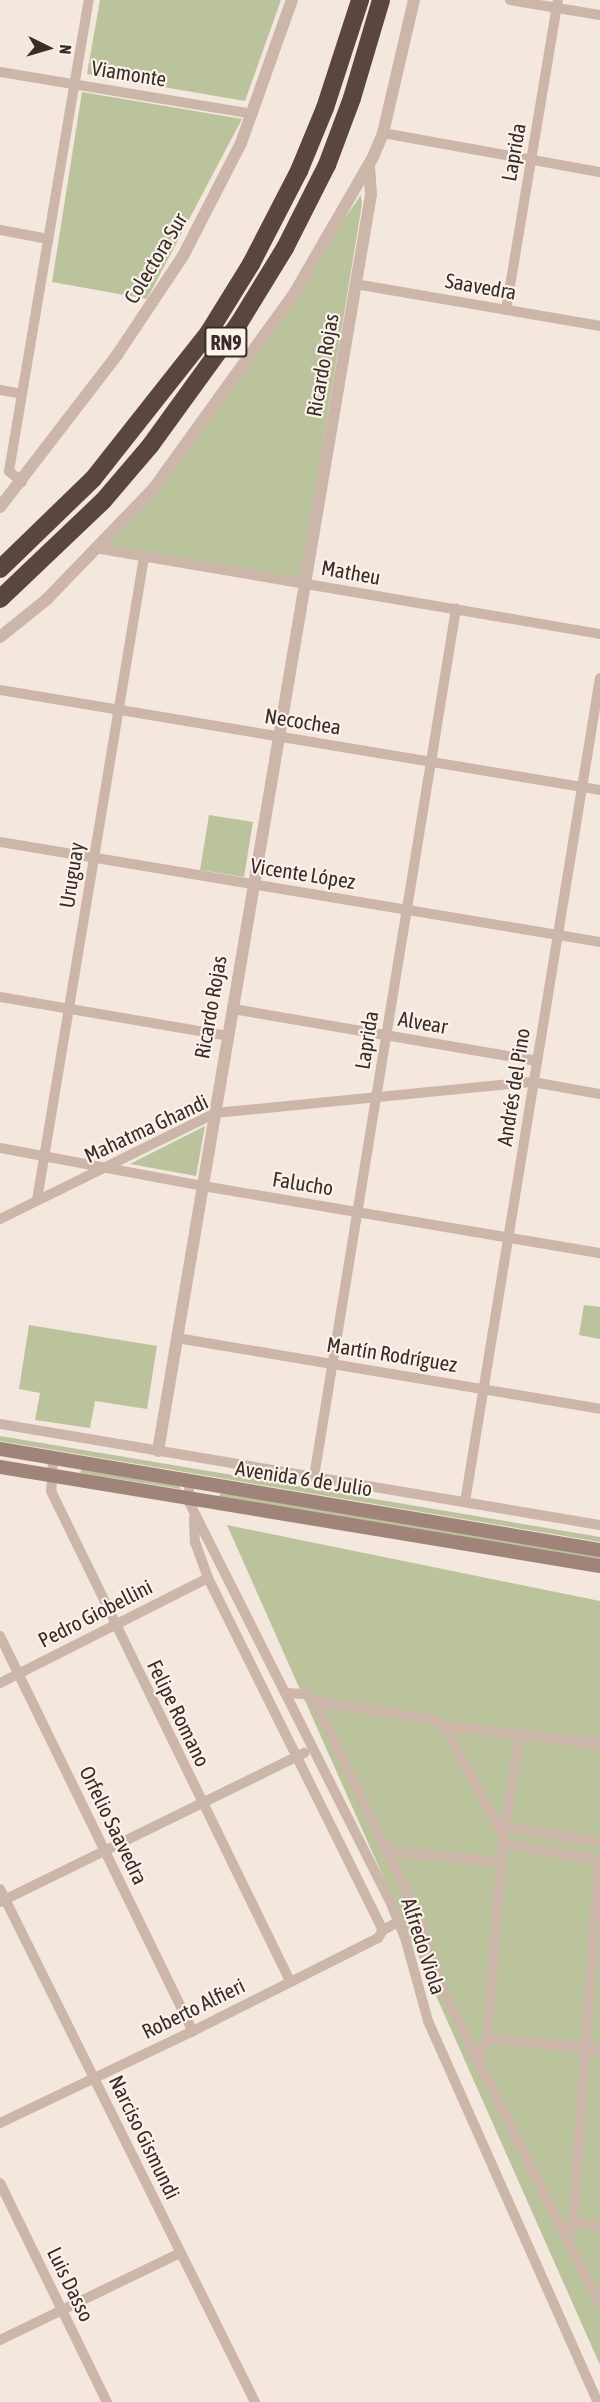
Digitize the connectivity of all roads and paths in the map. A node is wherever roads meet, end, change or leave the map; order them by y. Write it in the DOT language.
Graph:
graph roads {
  1 [pos="89,0"];
  2 [pos="292,0"];
  3 [pos="360,0"];
  4 [pos="381,0"];
  5 [pos="414,0"];
  6 [pos="510,0"];
  7 [pos="558,4"];
  8 [pos="600,15"];
  9 [pos="0,72"];
  10 [pos="75,84"];
  11 [pos="252,114"];
  12 [pos="383,133"];
  13 [pos="531,160"];
  14 [pos="369,165"];
  15 [pos="600,172"];
  16 [pos="0,230"];
  17 [pos="48,238"];
  18 [pos="355,284"];
  19 [pos="506,310"];
  20 [pos="600,326"];
  21 [pos="0,390"];
  22 [pos="22,393"];
  23 [pos="4,472"];
  24 [pos="22,482"];
  25 [pos="0,507"];
  26 [pos="95,548"];
  27 [pos="144,557"];
  28 [pos="0,569"];
  29 [pos="303,579"];
  30 [pos="0,599"];
  31 [pos="456,609"];
  32 [pos="600,634"];
  33 [pos="0,637"];
  34 [pos="600,678"];
  35 [pos="0,690"];
  36 [pos="119,710"];
  37 [pos="277,736"];
  38 [pos="431,762"];
  39 [pos="582,787"];
  40 [pos="600,790"];
  41 [pos="0,842"];
  42 [pos="94,858"];
  43 [pos="252,884"];
  44 [pos="407,910"];
  45 [pos="557,935"];
  46 [pos="600,942"];
  47 [pos="0,998"];
  48 [pos="69,1009"];
  49 [pos="233,1009"];
  50 [pos="386,1035"];
  51 [pos="226,1036"];
  52 [pos="536,1061"];
  53 [pos="532,1082"];
  54 [pos="600,1094"];
  55 [pos="375,1100"];
  56 [pos="213,1115"];
  57 [pos="0,1148"];
  58 [pos="45,1155"];
  59 [pos="111,1167"];
  60 [pos="201,1186"];
  61 [pos="37,1200"];
  62 [pos="357,1212"];
  63 [pos="0,1219"];
  64 [pos="508,1237"];
  65 [pos="600,1253"];
  66 [pos="177,1338"];
  67 [pos="332,1364"];
  68 [pos="483,1389"];
  69 [pos="600,1408"];
  70 [pos="0,1424"];
  71 [pos="0,1449"];
  72 [pos="157,1450"];
  73 [pos="53,1458"];
  74 [pos="0,1467"];
  75 [pos="50,1476"];
  76 [pos="314,1477"];
  77 [pos="190,1480"];
  78 [pos="465,1502"];
  79 [pos="191,1506"];
  80 [pos="600,1525"];
  81 [pos="600,1550"];
  82 [pos="600,1566"];
  83 [pos="208,1578"];
  84 [pos="114,1625"];
  85 [pos="0,1636"];
  86 [pos="19,1673"];
  87 [pos="0,1683"];
  88 [pos="285,1693"];
  89 [pos="315,1701"];
  90 [pos="445,1726"];
  91 [pos="520,1735"];
  92 [pos="600,1744"];
  93 [pos="313,1748"];
  94 [pos="298,1756"];
  95 [pos="202,1803"];
  96 [pos="504,1835"];
  97 [pos="600,1842"];
  98 [pos="387,1851"];
  99 [pos="106,1852"];
  100 [pos="600,1859"];
  101 [pos="501,1863"];
  102 [pos="0,1889"];
  103 [pos="3,1901"];
  104 [pos="398,1922"];
  105 [pos="383,1930"];
  106 [pos="290,1981"];
  107 [pos="193,2031"];
  108 [pos="487,2039"];
  109 [pos="586,2048"];
  110 [pos="600,2049"];
  111 [pos="477,2062"];
  112 [pos="93,2077"];
  113 [pos="0,2123"];
  114 [pos="0,2184"];
  115 [pos="573,2223"];
  116 [pos="600,2226"];
  117 [pos="566,2238"];
  118 [pos="180,2253"];
  119 [pos="600,2305"];
  120 [pos="62,2310"];
  121 [pos="0,2340"];
  122 [pos="107,2402"];
  123 [pos="255,2402"];
  124 [pos="598,2402"];
  1 -- 10 [label="street"];
  2 -- 11 [label="street, Colectora Sur"];
  3 -- 28 [label="highway, RN9"];
  4 -- 30 [label="highway, RN9"];
  5 -- 12 [label="street"];
  6 -- 7 [label="street"];
  7 -- 8 [label="street"];
  7 -- 13 [label="street, Laprida"];
  9 -- 10 [label="street, Viamonte"];
  10 -- 11 [label="street, Viamonte"];
  10 -- 17 [label="street"];
  11 -- 24 [label="street, Colectora Sur"];
  12 -- 13 [label="street"];
  12 -- 14 [label="street"];
  13 -- 15 [label="street"];
  13 -- 19 [label="street, Laprida"];
  14 -- 18 [label="street, Ricardo Rojas"];
  14 -- 26 [label="street"];
  16 -- 17 [label="street"];
  17 -- 22 [label="street"];
  18 -- 19 [label="street, Saavedra"];
  18 -- 29 [label="street, Ricardo Rojas"];
  19 -- 20 [label="street, Saavedra"];
  21 -- 22 [label="street"];
  22 -- 23 [label="street"];
  23 -- 24 [label="street"];
  24 -- 25 [label="street, Colectora Sur"];
  26 -- 27 [label="street, Matheu"];
  26 -- 33 [label="street"];
  27 -- 29 [label="street, Matheu"];
  27 -- 36 [label="street, Uruguay"];
  29 -- 31 [label="street, Matheu"];
  29 -- 37 [label="street, Ricardo Rojas"];
  31 -- 32 [label="street, Matheu"];
  31 -- 38 [label="street, Laprida"];
  34 -- 39 [label="street, Andrés del Pino"];
  35 -- 36 [label="street, Necochea"];
  36 -- 37 [label="street, Necochea"];
  36 -- 42 [label="street, Uruguay"];
  37 -- 38 [label="street, Necochea"];
  37 -- 43 [label="street, Ricardo Rojas"];
  38 -- 39 [label="street, Necochea"];
  38 -- 44 [label="street, Laprida"];
  39 -- 40 [label="street, Necochea"];
  39 -- 45 [label="street, Andrés del Pino"];
  41 -- 42 [label="street, Vicente López"];
  42 -- 43 [label="street, Vicente López"];
  42 -- 48 [label="street, Uruguay"];
  43 -- 44 [label="street, Vicente López"];
  43 -- 49 [label="street, Ricardo Rojas"];
  43 -- 51 [label="street, Ricardo Rojas"];
  44 -- 45 [label="street, Vicente López"];
  44 -- 50 [label="street, Laprida"];
  45 -- 46 [label="street, Vicente López"];
  45 -- 52 [label="street, Andrés del Pino"];
  47 -- 48 [label="street"];
  48 -- 51 [label="street"];
  48 -- 58 [label="street, Uruguay"];
  49 -- 50 [label="street, Alvear"];
  49 -- 51 [label="street, Ricardo Rojas"];
  50 -- 52 [label="street, Alvear"];
  50 -- 55 [label="street, Laprida"];
  51 -- 56 [label="street, Ricardo Rojas"];
  52 -- 53 [label="street, Andrés del Pino"];
  53 -- 54 [label="street"];
  53 -- 55 [label="street, Mahatma Ghandi"];
  53 -- 64 [label="street, Andrés del Pino"];
  55 -- 56 [label="street, Mahatma Ghandi"];
  55 -- 62 [label="street, Laprida"];
  56 -- 59 [label="street, Mahatma Ghandi"];
  56 -- 60 [label="street, Ricardo Rojas"];
  57 -- 58 [label="street, Falucho"];
  58 -- 59 [label="street, Falucho"];
  58 -- 61 [label="street, Uruguay"];
  59 -- 60 [label="street, Falucho"];
  59 -- 61 [label="street, Mahatma Ghandi"];
  60 -- 62 [label="street, Falucho"];
  60 -- 66 [label="street, Ricardo Rojas"];
  60 -- 72 [label="street, Ricardo Rojas"];
  61 -- 63 [label="street, Mahatma Ghandi"];
  62 -- 64 [label="street, Falucho"];
  62 -- 67 [label="street, Laprida"];
  64 -- 65 [label="street, Falucho"];
  64 -- 68 [label="street, Andrés del Pino"];
  66 -- 67 [label="street, Martín Rodríguez"];
  66 -- 72 [label="street, Ricardo Rojas"];
  67 -- 68 [label="street, Martín Rodríguez"];
  67 -- 76 [label="street, Laprida"];
  68 -- 69 [label="street, Martín Rodríguez"];
  68 -- 78 [label="street, Andrés del Pino"];
  70 -- 72 [label="street"];
  71 -- 73 [label="main road, Avenida 6 de Julio"];
  72 -- 76 [label="street"];
  73 -- 75 [label="street, Felipe Romano"];
  73 -- 77 [label="main road, Avenida 6 de Julio"];
  74 -- 75 [label="main road, Avenida 6 de Julio"];
  75 -- 79 [label="main road, Avenida 6 de Julio"];
  75 -- 84 [label="street, Felipe Romano"];
  76 -- 78 [label="street"];
  77 -- 79 [label="street, Alfredo Viola"];
  77 -- 81 [label="main road, Avenida 6 de Julio"];
  78 -- 80 [label="street"];
  79 -- 82 [label="main road, Avenida 6 de Julio"];
  79 -- 83 [label="street, Alfredo Viola"];
  79 -- 88 [label="street, Alfredo Viola"];
  83 -- 84 [label="street, Pedro Giobellini"];
  83 -- 94 [label="street, Alfredo Viola"];
  84 -- 86 [label="street, Pedro Giobellini"];
  84 -- 95 [label="street, Felipe Romano"];
  85 -- 86 [label="street, Orfelio Saavedra"];
  86 -- 87 [label="street, Pedro Giobellini"];
  86 -- 99 [label="street, Orfelio Saavedra"];
  88 -- 89 [label="street"];
  88 -- 93 [label="street, Alfredo Viola"];
  89 -- 90 [label="street"];
  89 -- 98 [label="street"];
  90 -- 91 [label="street"];
  90 -- 96 [label="street"];
  91 -- 92 [label="street"];
  91 -- 96 [label="street"];
  93 -- 94 [label="street"];
  93 -- 104 [label="street, Alfredo Viola"];
  94 -- 95 [label="street"];
  94 -- 105 [label="street, Alfredo Viola"];
  95 -- 99 [label="street"];
  95 -- 106 [label="street, Felipe Romano"];
  96 -- 97 [label="street"];
  96 -- 100 [label="street"];
  96 -- 101 [label="street"];
  98 -- 101 [label="street"];
  98 -- 111 [label="street"];
  99 -- 103 [label="street"];
  99 -- 107 [label="street, Orfelio Saavedra"];
  100 -- 109 [label="street"];
  101 -- 108 [label="street"];
  102 -- 103 [label="street, Narciso Gismundi"];
  103 -- 112 [label="street, Narciso Gismundi"];
  104 -- 105 [label="street, Roberto Alfieri"];
  104 -- 124 [label="street, Alfredo Viola"];
  105 -- 106 [label="street, Roberto Alfieri"];
  106 -- 107 [label="street, Roberto Alfieri"];
  107 -- 112 [label="street, Roberto Alfieri"];
  108 -- 109 [label="street"];
  108 -- 111 [label="street"];
  109 -- 110 [label="street"];
  109 -- 115 [label="street"];
  111 -- 117 [label="street"];
  112 -- 113 [label="street, Roberto Alfieri"];
  112 -- 118 [label="street, Narciso Gismundi"];
  114 -- 120 [label="street, Luis Dasso"];
  115 -- 116 [label="street"];
  115 -- 117 [label="street"];
  117 -- 119 [label="street"];
  118 -- 120 [label="street"];
  118 -- 123 [label="street, Narciso Gismundi"];
  120 -- 121 [label="street"];
  120 -- 122 [label="street, Luis Dasso"];
}
